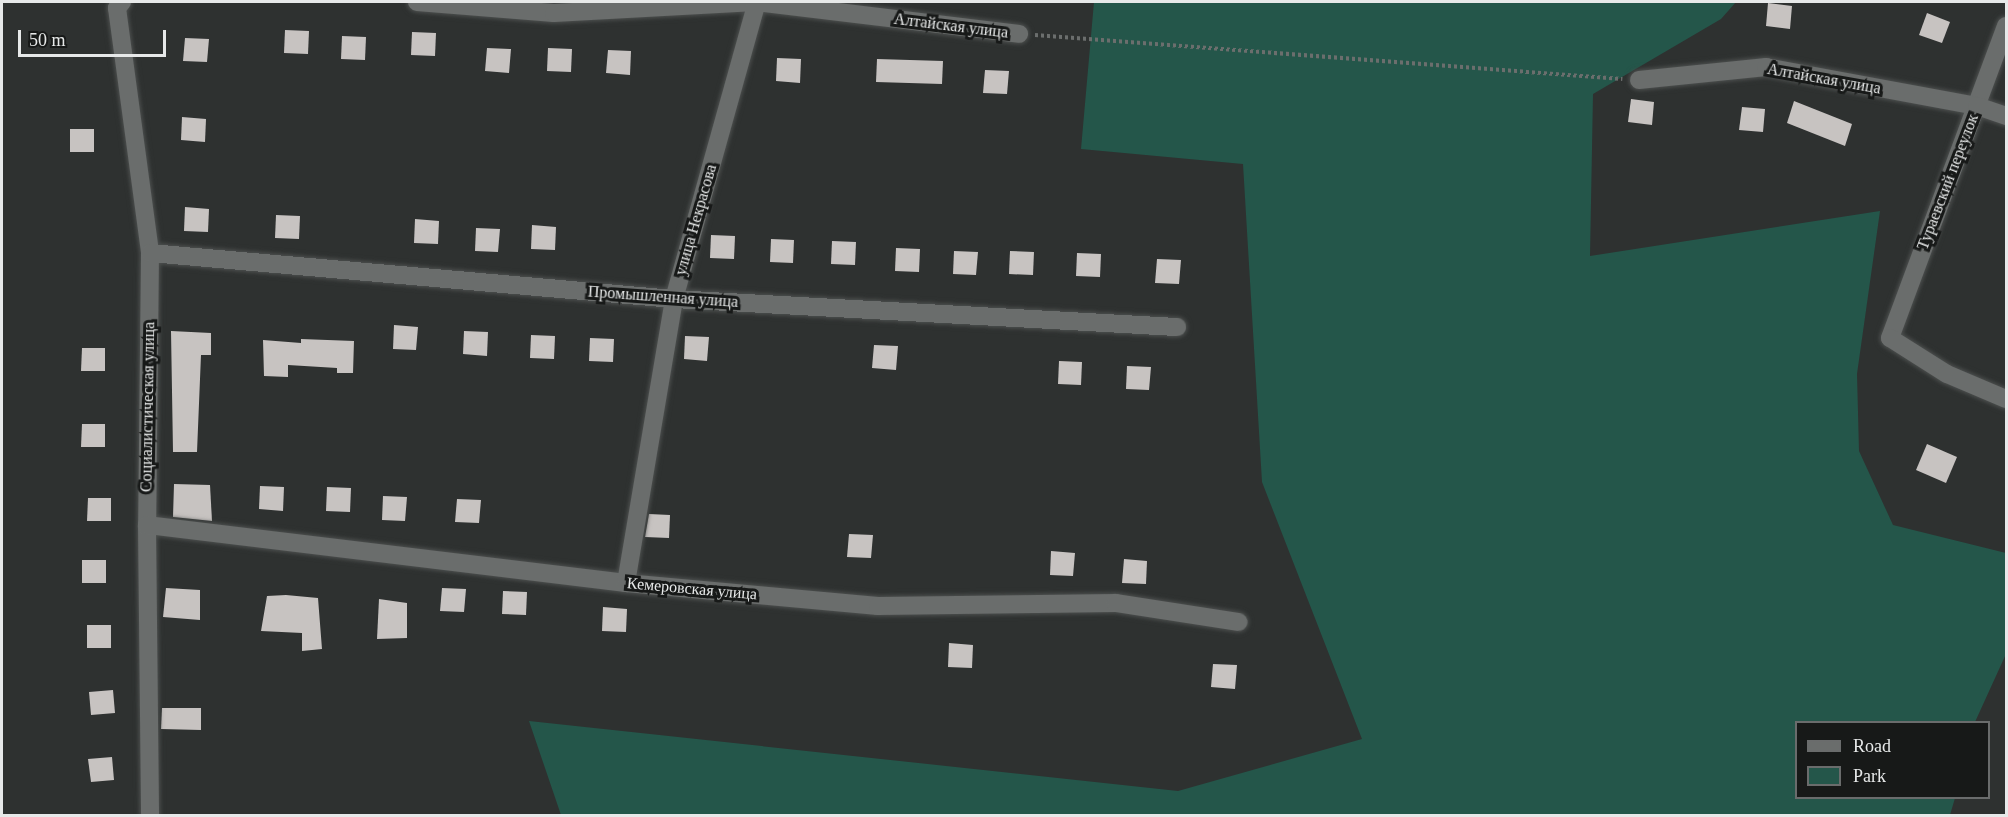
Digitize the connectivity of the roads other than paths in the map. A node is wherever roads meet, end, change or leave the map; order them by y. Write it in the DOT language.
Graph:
graph roads {
  1 [pos="122,2"];
  2 [pos="417,2"];
  3 [pos="757,2"];
  4 [pos="2007,26"];
  5 [pos="1019,34"];
  6 [pos="1639,80"];
  7 [pos="1977,106"];
  8 [pos="2007,116"];
  9 [pos="150,253"];
  10 [pos="674,299"];
  11 [pos="1177,327"];
  12 [pos="2007,399"];
  13 [pos="147,525"];
  14 [pos="626,583"];
  15 [pos="1239,622"];
  16 [pos="150,816"];
  1 -- 9 [label="street, Социалистическая улица"];
  2 -- 3 [label="street, Алтайская улица"];
  3 -- 5 [label="street, Алтайская улица"];
  3 -- 10 [label="street, улица Некрасова"];
  4 -- 7 [label="street, Тураевский переулок"];
  6 -- 7 [label="street, Алтайская улица"];
  7 -- 8 [label="street, Алтайская улица"];
  7 -- 12 [label="street, Тураевский переулок"];
  9 -- 10 [label="street, Промышленная улица"];
  9 -- 13 [label="street, Социалистическая улица"];
  10 -- 11 [label="street, Промышленная улица"];
  10 -- 14 [label="street, улица Некрасова"];
  13 -- 14 [label="street, Кемеровская улица"];
  13 -- 16 [label="street, Социалистическая улица"];
  14 -- 15 [label="street, Кемеровская улица"];
}
